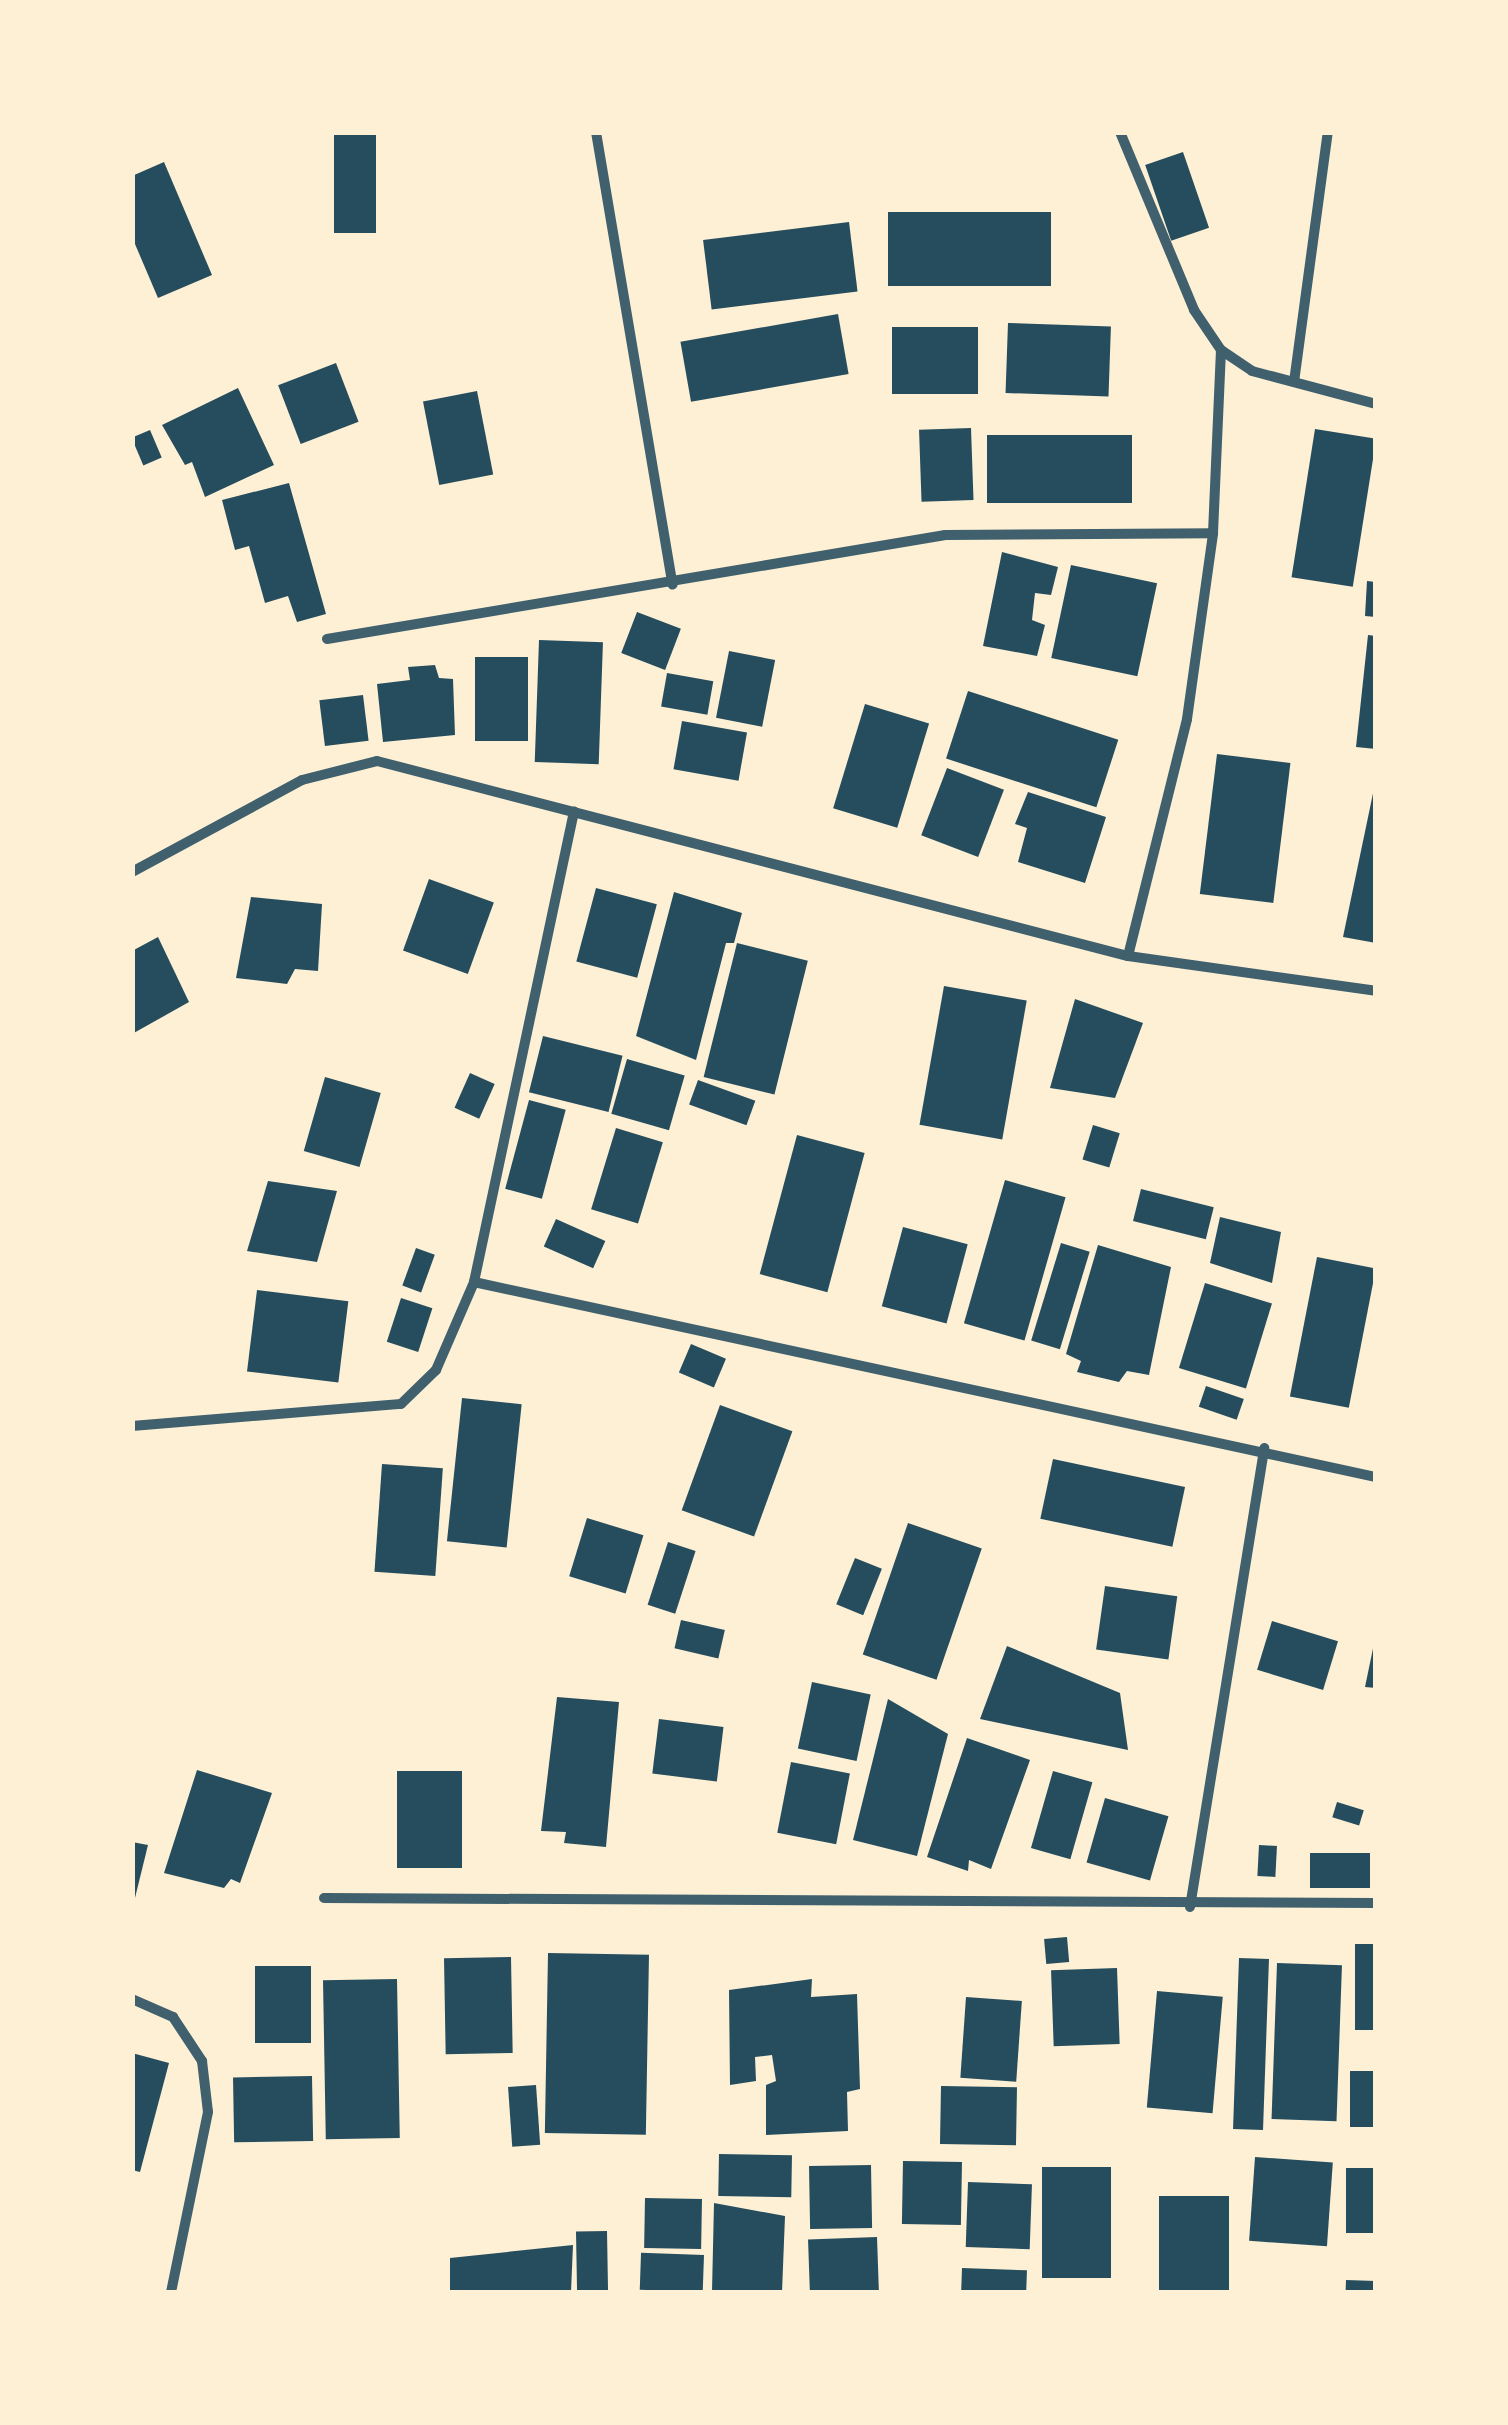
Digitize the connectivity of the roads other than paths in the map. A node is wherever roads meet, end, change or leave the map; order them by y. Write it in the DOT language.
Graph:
graph roads {
  1 [pos="596,132"];
  2 [pos="1120,132"];
  3 [pos="1328,132"];
  4 [pos="1220,350"];
  5 [pos="1294,382"];
  6 [pos="1376,404"];
  7 [pos="1213,532"];
  8 [pos="673,584"];
  9 [pos="327,639"];
  10 [pos="574,812"];
  11 [pos="132,872"];
  12 [pos="1128,956"];
  13 [pos="1376,991"];
  14 [pos="474,1282"];
  15 [pos="132,1426"];
  16 [pos="1264,1448"];
  17 [pos="1376,1477"];
  18 [pos="324,1898"];
  19 [pos="1376,1904"];
  20 [pos="1190,1907"];
  21 [pos="132,1998"];
  22 [pos="171,2292"];
  1 -- 8 [label="street"];
  2 -- 4 [label="street"];
  3 -- 5 [label="street"];
  4 -- 5 [label="street"];
  4 -- 7 [label="street"];
  5 -- 6 [label="street"];
  7 -- 8 [label="street"];
  7 -- 12 [label="street"];
  8 -- 9 [label="street"];
  10 -- 11 [label="street"];
  10 -- 12 [label="street"];
  10 -- 14 [label="street"];
  12 -- 13 [label="street"];
  14 -- 15 [label="street"];
  14 -- 16 [label="street"];
  16 -- 17 [label="street"];
  16 -- 20 [label="street"];
  18 -- 20 [label="street"];
  19 -- 20 [label="street"];
  21 -- 22 [label="street"];
}
